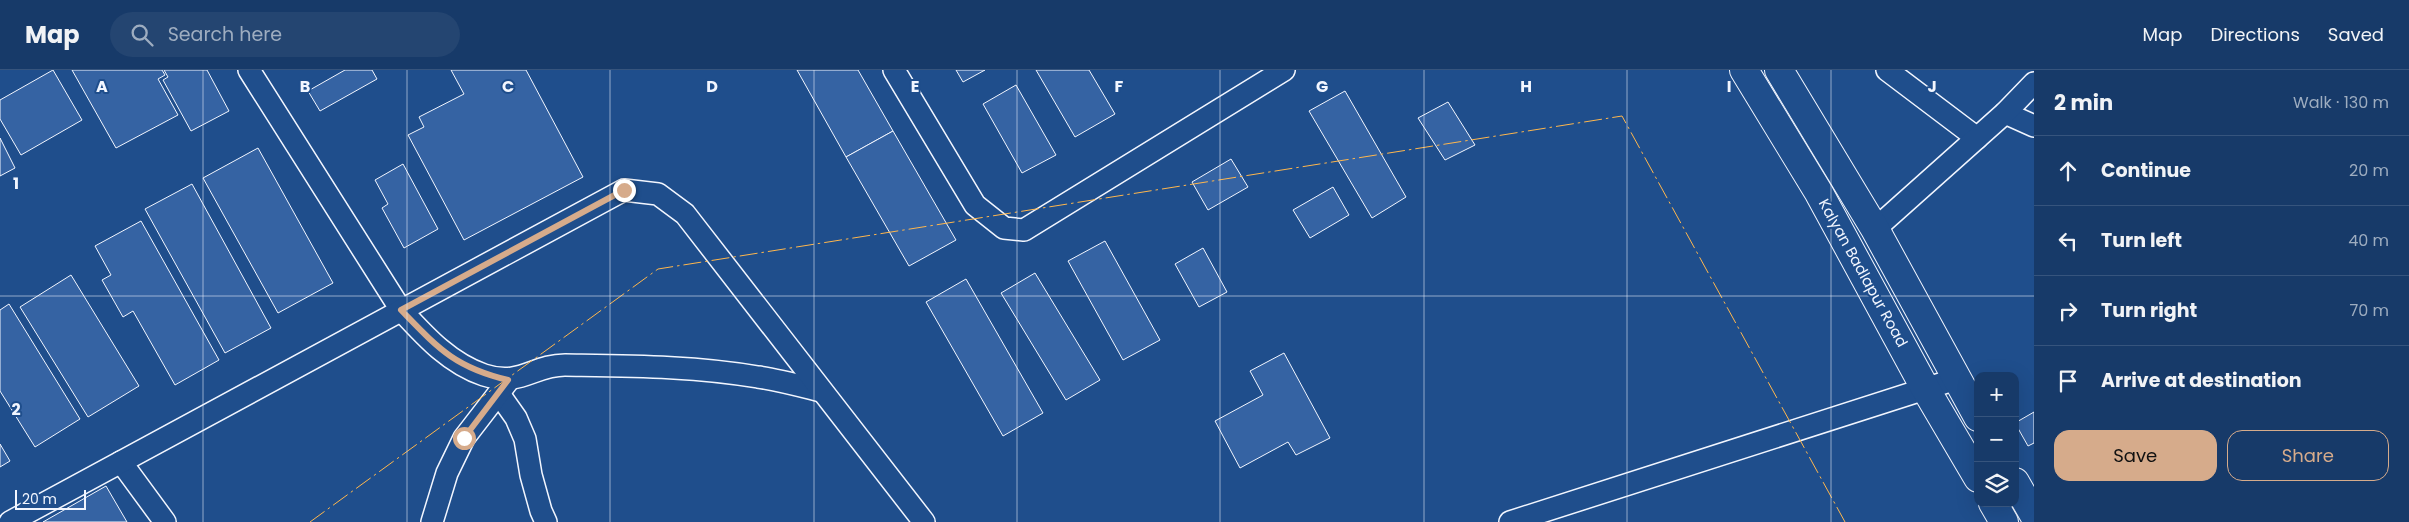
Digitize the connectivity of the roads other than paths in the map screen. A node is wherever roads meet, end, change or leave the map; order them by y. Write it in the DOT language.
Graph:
graph roads {
  1 [pos="249,70"];
  2 [pos="894,70"];
  3 [pos="1284,70"];
  4 [pos="1744,70"];
  5 [pos="1779,70"];
  6 [pos="1887,70"];
  7 [pos="2034,83"];
  8 [pos="1794,96"];
  9 [pos="1769,110"];
  10 [pos="2005,113"];
  11 [pos="2034,126"];
  12 [pos="1977,138"];
  13 [pos="1875,229"];
  14 [pos="401,310"];
  15 [pos="1956,379"];
  16 [pos="503,387"];
  17 [pos="1925,388"];
  18 [pos="821,391"];
  19 [pos="1974,410"];
  20 [pos="121,462"];
  21 [pos="1974,471"];
  22 [pos="2019,489"];
  23 [pos="1995,507"];
  24 [pos="2034,515"];
  25 [pos="10,522"];
  26 [pos="164,522"];
  27 [pos="432,522"];
  28 [pos="546,522"];
  29 [pos="923,522"];
  30 [pos="1510,522"];
  31 [pos="2004,522"];
  1 -- 14 [label="street"];
  2 -- 3 [label="street"];
  4 -- 9 [label="main road, Kalyan Badlapur Road"];
  5 -- 8 [label="main road, Kalyan Badlapur Road"];
  6 -- 12 [label="street"];
  7 -- 10 [label="street"];
  8 -- 9 [label="main road"];
  8 -- 13 [label="main road, Kalyan Badlapur Road"];
  9 -- 17 [label="main road, Kalyan Badlapur Road"];
  10 -- 11 [label="street"];
  10 -- 12 [label="street"];
  12 -- 13 [label="street"];
  13 -- 15 [label="main road, Kalyan Badlapur Road"];
  14 -- 16 [label="street"];
  14 -- 18 [label="street"];
  14 -- 20 [label="street"];
  15 -- 17 [label="street"];
  15 -- 19 [label="main road, Kalyan Badlapur Road"];
  16 -- 18 [label="street"];
  16 -- 27 [label="street"];
  16 -- 28 [label="street"];
  17 -- 21 [label="main road, Kalyan Badlapur Road"];
  17 -- 30 [label="street"];
  18 -- 29 [label="street"];
  20 -- 25 [label="street"];
  20 -- 26 [label="street"];
  22 -- 24 [label="main road"];
  23 -- 31 [label="main road"];
}
